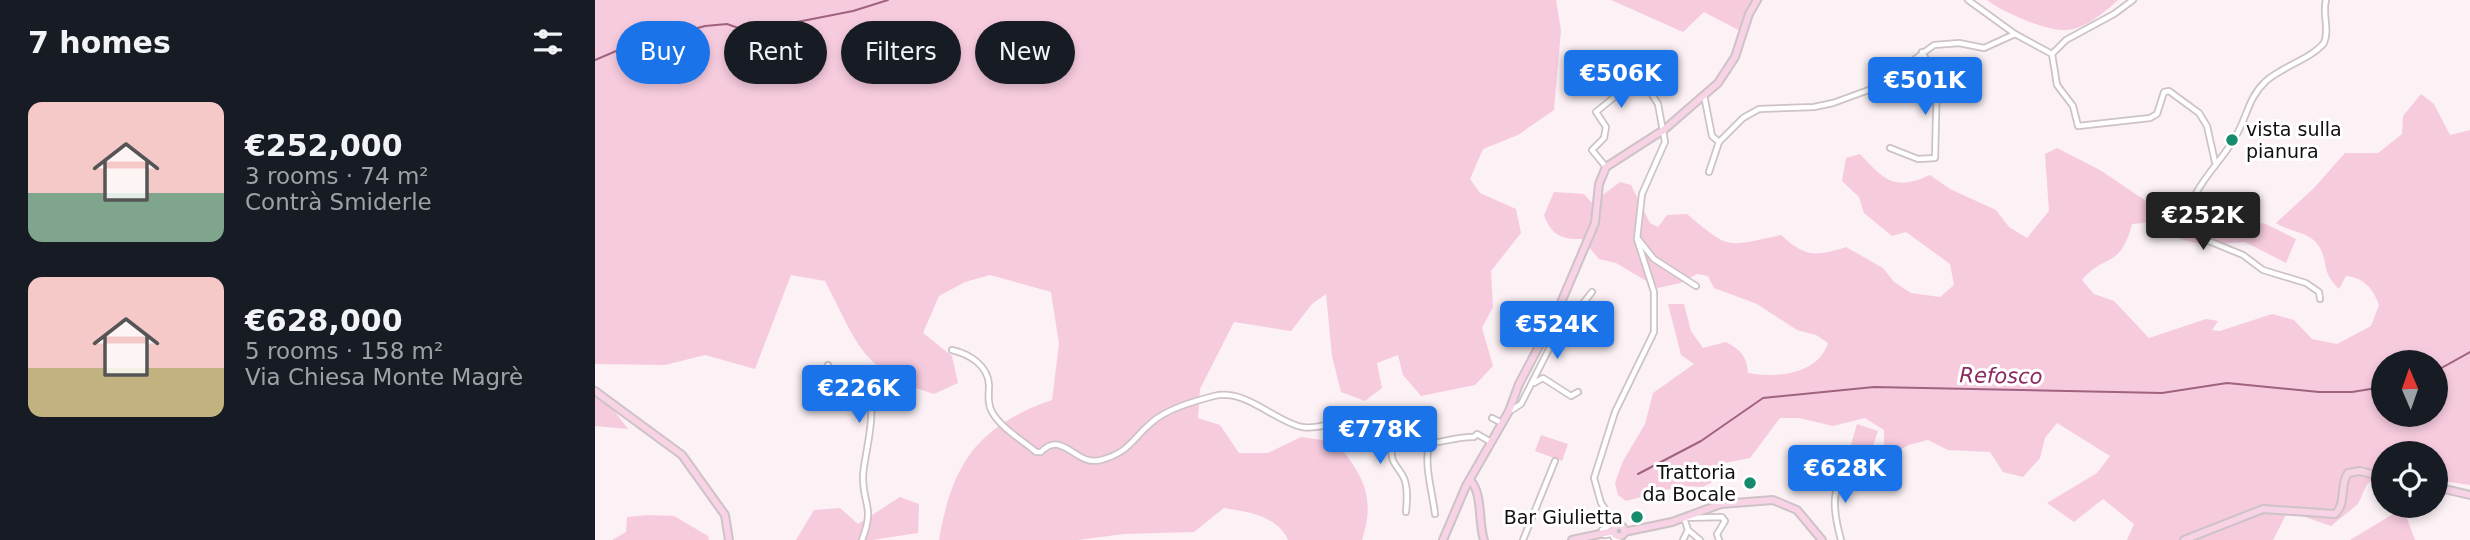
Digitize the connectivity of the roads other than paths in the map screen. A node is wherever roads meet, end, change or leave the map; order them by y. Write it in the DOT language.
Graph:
graph roads {
  1 [pos="1757,0"];
  2 [pos="1968,0"];
  3 [pos="2133,0"];
  4 [pos="2326,0"];
  5 [pos="2015,34"];
  6 [pos="1923,52"];
  7 [pos="2052,54"];
  8 [pos="1704,95"];
  9 [pos="1665,129"];
  10 [pos="1719,142"];
  11 [pos="1890,148"];
  12 [pos="2215,162"];
  13 [pos="1606,167"];
  14 [pos="1710,172"];
  15 [pos="1637,239"];
  16 [pos="1696,286"];
  17 [pos="1592,292"];
  18 [pos="2320,299"];
  19 [pos="952,350"];
  20 [pos="828,365"];
  21 [pos="1531,386"];
  22 [pos="595,391"];
  23 [pos="1578,392"];
  24 [pos="1509,411"];
  25 [pos="1492,418"];
  26 [pos="1502,423"];
  27 [pos="1405,442"];
  28 [pos="1491,442"];
  29 [pos="1429,443"];
  30 [pos="1555,461"];
  31 [pos="1859,463"];
  32 [pos="2371,474"];
  33 [pos="1470,481"];
  34 [pos="2448,490"];
  35 [pos="2470,495"];
  36 [pos="1604,511"];
  37 [pos="1406,512"];
  38 [pos="1435,514"];
  39 [pos="1684,518"];
  40 [pos="1688,530"];
  41 [pos="1603,533"];
  42 [pos="1618,534"];
  43 [pos="729,540"];
  44 [pos="862,540"];
  45 [pos="1444,540"];
  46 [pos="1484,540"];
  47 [pos="1523,540"];
  48 [pos="1572,540"];
  49 [pos="1682,540"];
  50 [pos="1700,540"];
  51 [pos="1719,540"];
  52 [pos="1822,540"];
  53 [pos="1841,540"];
  54 [pos="2184,540"];
  1 -- 8 [label="main road"];
  2 -- 5 [label="street"];
  3 -- 7 [label="street"];
  4 -- 12 [label="street"];
  5 -- 6 [label="street"];
  5 -- 7 [label="street"];
  6 -- 10 [label="street"];
  6 -- 11 [label="street"];
  7 -- 12 [label="street"];
  8 -- 9 [label="main road"];
  8 -- 10 [label="street"];
  9 -- 13 [label="main road"];
  9 -- 13 [label="street"];
  9 -- 15 [label="street"];
  10 -- 14 [label="street"];
  12 -- 18 [label="street"];
  13 -- 24 [label="main road"];
  15 -- 16 [label="street"];
  15 -- 42 [label="street"];
  17 -- 21 [label="street"];
  19 -- 27 [label="street"];
  20 -- 44 [label="street"];
  21 -- 23 [label="street"];
  21 -- 24 [label="street"];
  22 -- 43 [label="main road"];
  24 -- 26 [label="main road"];
  25 -- 26 [label="street"];
  26 -- 28 [label="main road"];
  27 -- 29 [label="street"];
  27 -- 37 [label="street"];
  28 -- 29 [label="street"];
  28 -- 33 [label="main road"];
  29 -- 38 [label="street"];
  30 -- 47 [label="street"];
  31 -- 53 [label="street"];
  32 -- 54 [label="main road"];
  33 -- 45 [label="main road"];
  33 -- 46 [label="main road"];
  34 -- 35 [label="main road"];
  36 -- 41 [label="street"];
  39 -- 40 [label="street"];
  39 -- 42 [label="main road"];
  39 -- 51 [label="street"];
  39 -- 52 [label="main road"];
  40 -- 49 [label="street"];
  40 -- 50 [label="street"];
  41 -- 42 [label="main road"];
  41 -- 48 [label="main road"];
}
